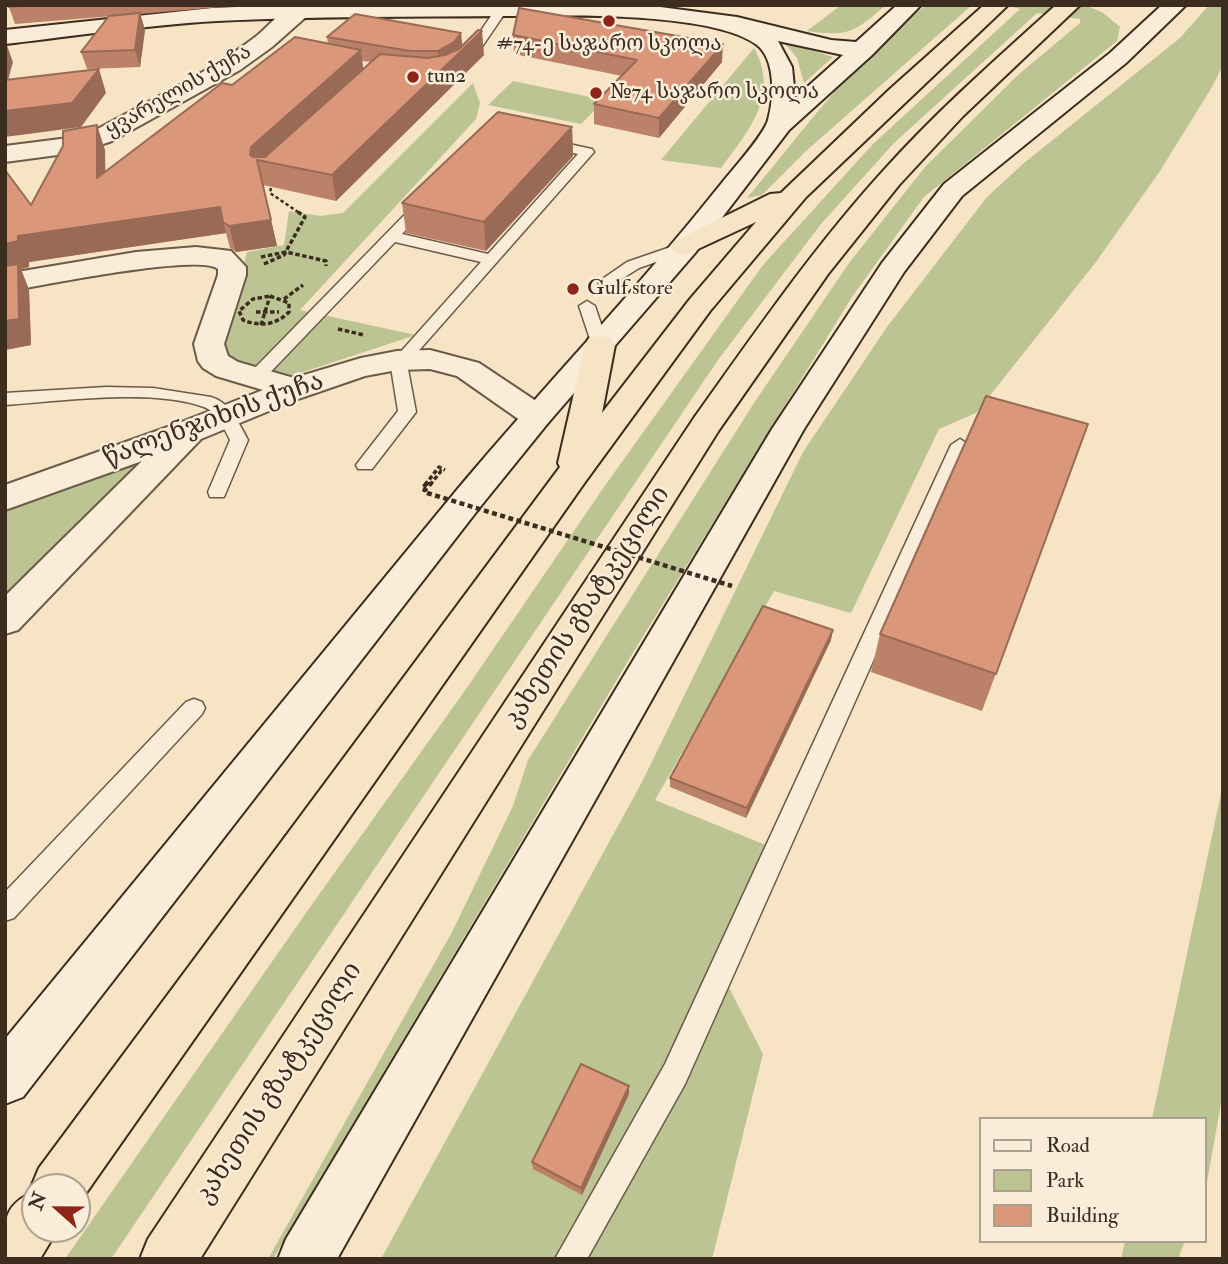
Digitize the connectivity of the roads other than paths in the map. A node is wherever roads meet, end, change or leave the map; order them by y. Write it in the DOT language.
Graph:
graph roads {
  1 [pos="910,5"];
  2 [pos="997,5"];
  3 [pos="1175,5"];
  4 [pos="500,10"];
  5 [pos="299,11"];
  6 [pos="1063,11"];
  7 [pos="737,24"];
  8 [pos="5,37"];
  9 [pos="864,50"];
  10 [pos="454,73"];
  11 [pos="780,125"];
  12 [pos="535,141"];
  13 [pos="5,154"];
  14 [pos="439,189"];
  15 [pos="797,191"];
  16 [pos="391,236"];
  17 [pos="685,247"];
  18 [pos="492,260"];
  19 [pos="606,282"];
  20 [pos="5,283"];
  21 [pos="587,306"];
  22 [pos="600,345"];
  23 [pos="401,361"];
  24 [pos="256,377"];
  25 [pos="292,388"];
  26 [pos="5,399"];
  27 [pos="226,416"];
  28 [pos="536,416"];
  29 [pos="193,430"];
  30 [pos="960,445"];
  31 [pos="365,465"];
  32 [pos="573,474"];
  33 [pos="217,492"];
  34 [pos="5,498"];
  35 [pos="5,620"];
  36 [pos="194,708"];
  37 [pos="5,910"];
  38 [pos="5,1079"];
  39 [pos="229,1163"];
  40 [pos="68,1173"];
  41 [pos="21,1239"];
  42 [pos="7,1259"];
  43 [pos="168,1259"];
  44 [pos="200,1259"];
  45 [pos="306,1259"];
  46 [pos="570,1259"];
  1 -- 9 [label="street"];
  2 -- 15 [label="highway"];
  3 -- 45 [label="street"];
  4 -- 5 [label="street"];
  4 -- 7 [label="street"];
  4 -- 10 [label="lane"];
  5 -- 8 [label="street"];
  5 -- 13 [label="street, ყვარელის ქუჩა"];
  6 -- 39 [label="highway, კახეთის გზატკეცილი"];
  7 -- 9 [label="street"];
  7 -- 11 [label="street"];
  9 -- 11 [label="street"];
  11 -- 17 [label="street"];
  12 -- 18 [label="lane"];
  14 -- 16 [label="lane"];
  15 -- 17 [label="highway"];
  15 -- 32 [label="highway"];
  16 -- 18 [label="lane"];
  16 -- 24 [label="lane"];
  17 -- 19 [label="lane"];
  17 -- 22 [label="street"];
  18 -- 23 [label="lane"];
  20 -- 24 [label="street"];
  21 -- 22 [label="lane"];
  22 -- 28 [label="street"];
  22 -- 32 [label="highway"];
  23 -- 25 [label="street, წალენჯიხის ქუჩა"];
  23 -- 28 [label="street, წალენჯიხის ქუჩა"];
  23 -- 31 [label="lane"];
  24 -- 25 [label="street"];
  25 -- 27 [label="street, წალენჯიხის ქუჩა"];
  26 -- 27 [label="lane"];
  27 -- 29 [label="street, წალენჯიხის ქუჩა"];
  27 -- 33 [label="lane"];
  28 -- 38 [label="street"];
  29 -- 34 [label="street, წალენჯიხის ქუჩა"];
  29 -- 35 [label="street"];
  30 -- 46 [label="lane"];
  32 -- 40 [label="highway"];
  36 -- 37 [label="lane"];
  39 -- 43 [label="highway, კახეთის გზატკეცილი"];
  39 -- 44 [label="highway"];
  41 -- 42 [label="highway"];
}
